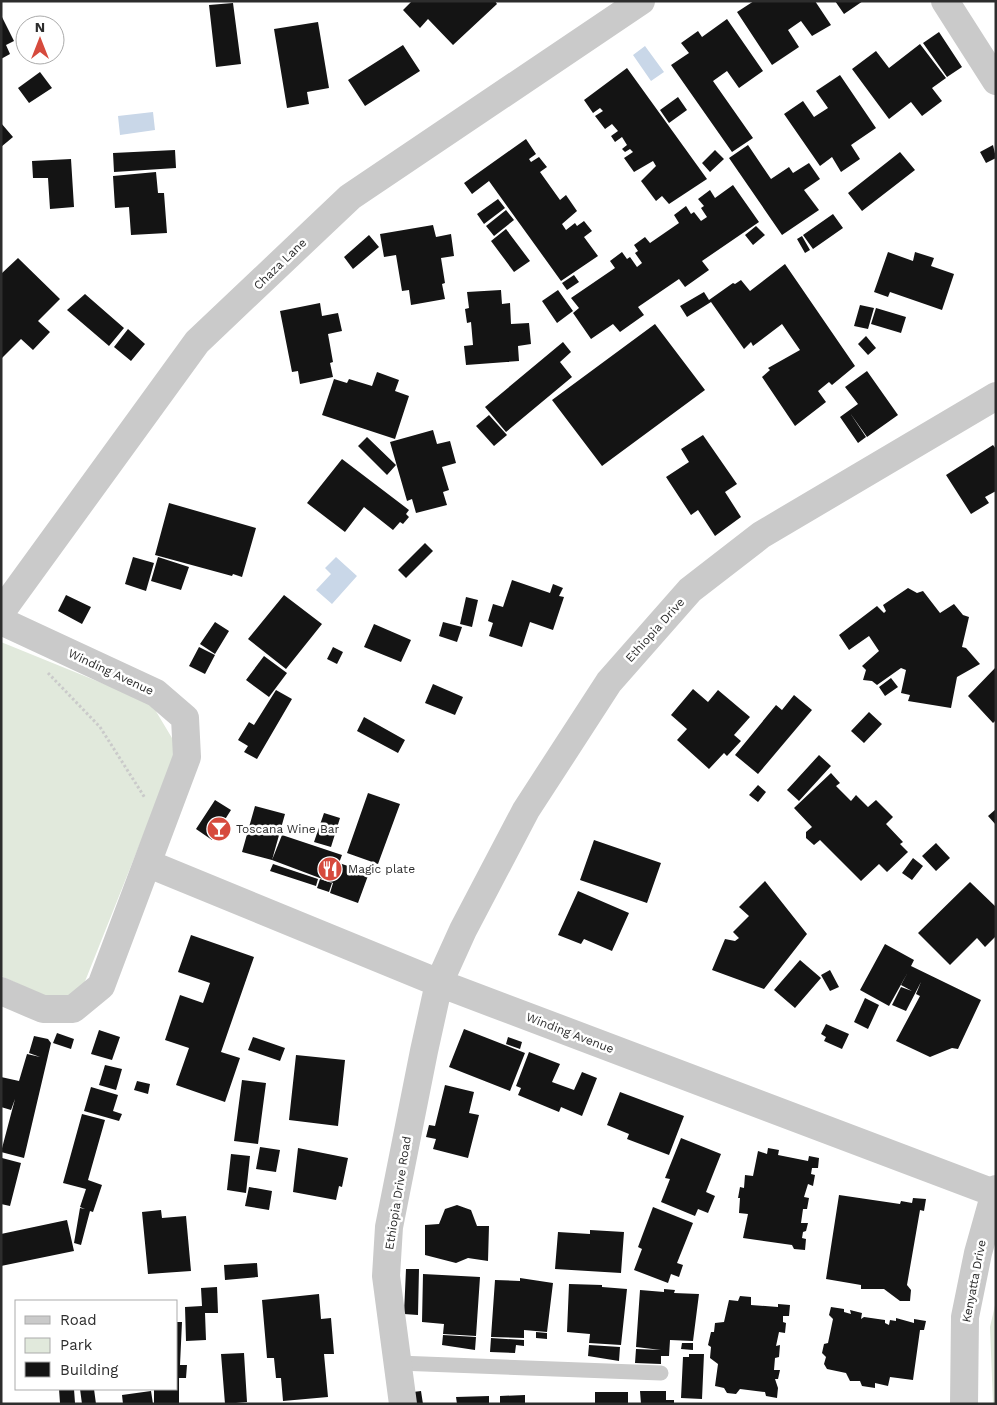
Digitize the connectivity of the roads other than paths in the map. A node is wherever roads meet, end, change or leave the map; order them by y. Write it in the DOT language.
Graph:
graph roads {
  1 [pos="641,1"];
  2 [pos="945,1"];
  3 [pos="996,81"];
  4 [pos="996,396"];
  5 [pos="1,612"];
  6 [pos="1,621"];
  7 [pos="149,864"];
  8 [pos="439,983"];
  9 [pos="1,991"];
  10 [pos="995,1191"];
  11 [pos="398,1363"];
  12 [pos="661,1373"];
  13 [pos="403,1404"];
  14 [pos="964,1404"];
  1 -- 5 [label="street, Chaza Lane"];
  2 -- 3 [label="street"];
  4 -- 8 [label="street, Ethiopia Drive"];
  6 -- 7 [label="street, Winding Avenue"];
  7 -- 8 [label="street, Winding Avenue"];
  7 -- 9 [label="street, Winding Avenue"];
  8 -- 10 [label="street, Winding Avenue"];
  8 -- 11 [label="street, Ethiopia Drive Road"];
  10 -- 14 [label="street, Kenyatta Drive"];
  11 -- 12 [label="lane"];
  11 -- 13 [label="street, Ethiopia Drive Road"];
}
